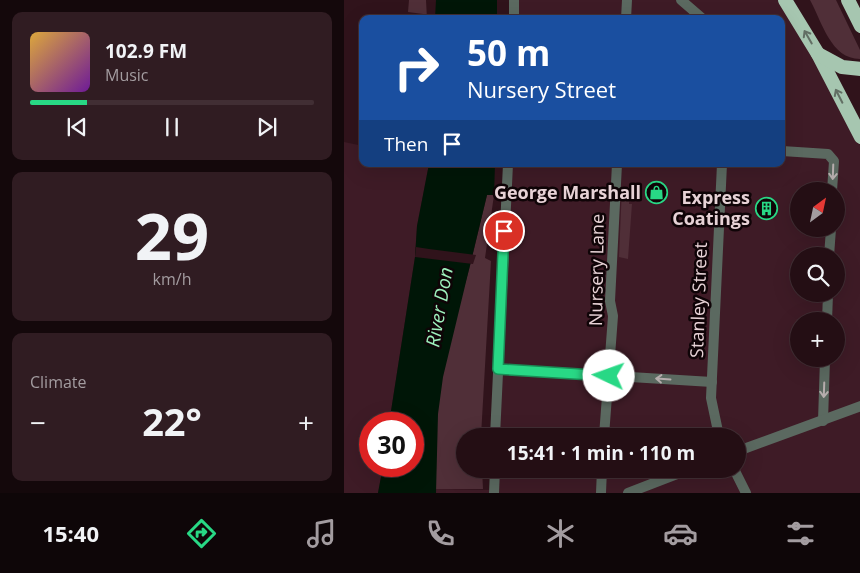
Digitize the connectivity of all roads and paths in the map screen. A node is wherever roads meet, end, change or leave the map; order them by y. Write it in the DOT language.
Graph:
graph roads {
  1 [pos="514,0"];
  2 [pos="627,0"];
  3 [pos="681,0"];
  4 [pos="784,0"];
  5 [pos="795,0"];
  6 [pos="848,0"];
  7 [pos="514,15"];
  8 [pos="626,15"];
  9 [pos="698,15"];
  10 [pos="798,20"];
  11 [pos="860,26"];
  12 [pos="818,54"];
  13 [pos="860,69"];
  14 [pos="860,137"];
  15 [pos="785,151"];
  16 [pos="508,167"];
  17 [pos="616,167"];
  18 [pos="722,167"];
  19 [pos="833,182"];
  20 [pos="825,367"];
  21 [pos="498,369"];
  22 [pos="609,376"];
  23 [pos="712,382"];
  24 [pos="860,406"];
  25 [pos="823,421"];
  26 [pos="496,428"];
  27 [pos="605,428"];
  28 [pos="717,428"];
  29 [pos="746,448"];
  30 [pos="495,478"];
  31 [pos="602,478"];
  32 [pos="667,478"];
  33 [pos="738,478"];
  34 [pos="494,493"];
  35 [pos="601,493"];
  36 [pos="628,493"];
  37 [pos="746,493"];
  1 -- 7 [label="street"];
  2 -- 8 [label="street"];
  3 -- 9 [label="street"];
  4 -- 10 [label="highway"];
  5 -- 10 [label="highway"];
  6 -- 11 [label="highway"];
  12 -- 10 [label="highway, one-way"];
  12 -- 13 [label="highway"];
  14 -- 12 [label="highway, one-way"];
  15 -- 19 [label="street, one-way"];
  16 -- 21 [label="street"];
  17 -- 22 [label="street, Nursery Lane"];
  18 -- 23 [label="street, Stanley Street"];
  20 -- 25 [label="street, one-way"];
  21 -- 22 [label="street"];
  21 -- 26 [label="street"];
  23 -- 22 [label="street, one-way"];
  22 -- 27 [label="street, Nursery Lane"];
  23 -- 28 [label="street, Stanley Street"];
  24 -- 25 [label="street"];
  25 -- 29 [label="street"];
  30 -- 34 [label="street"];
  31 -- 35 [label="street"];
  32 -- 36 [label="street"];
  33 -- 37 [label="street"];
}
